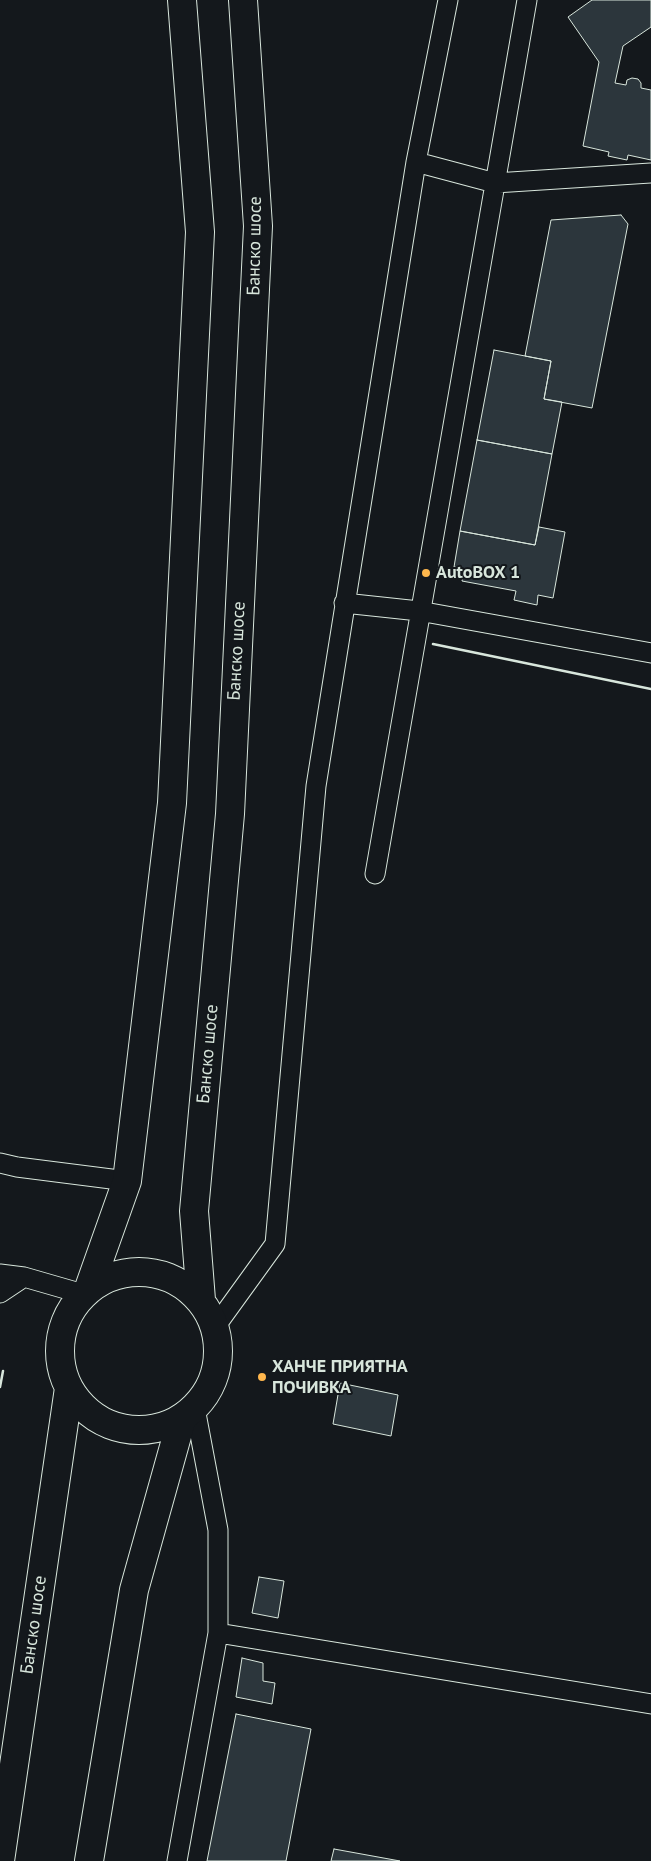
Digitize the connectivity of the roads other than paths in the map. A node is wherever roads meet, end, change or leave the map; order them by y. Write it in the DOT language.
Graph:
graph roads {
  1 [pos="182,0"];
  2 [pos="243,0"];
  3 [pos="448,0"];
  4 [pos="527,0"];
  5 [pos="416,162"];
  6 [pos="651,173"];
  7 [pos="495,183"];
  8 [pos="344,603"];
  9 [pos="419,612"];
  10 [pos="651,653"];
  11 [pos="375,874"];
  12 [pos="0,1163"];
  13 [pos="127,1182"];
  14 [pos="0,1274"];
  15 [pos="24,1277"];
  16 [pos="86,1291"];
  17 [pos="0,1293"];
  18 [pos="201,1300"];
  19 [pos="215,1327"];
  20 [pos="69,1388"];
  21 [pos="188,1413"];
  22 [pos="218,1633"];
  23 [pos="651,1704"];
  24 [pos="0,1861"];
  25 [pos="89,1861"];
  26 [pos="177,1861"];
  1 -- 13 [label="main road"];
  2 -- 18 [label="main road, Банско шосе"];
  3 -- 5 [label="lane"];
  4 -- 7 [label="lane"];
  5 -- 7 [label="lane"];
  5 -- 8 [label="lane"];
  6 -- 7 [label="lane"];
  7 -- 9 [label="lane"];
  8 -- 9 [label="lane"];
  8 -- 19 [label="lane"];
  9 -- 10 [label="lane"];
  9 -- 11 [label="lane"];
  12 -- 13 [label="lane"];
  13 -- 16 [label="main road"];
  14 -- 15 [label="lane"];
  15 -- 16 [label="lane"];
  15 -- 17 [label="lane"];
  16 -- 18 [label="main road"];
  16 -- 20 [label="main road"];
  18 -- 19 [label="main road"];
  19 -- 21 [label="main road"];
  20 -- 21 [label="main road"];
  20 -- 24 [label="main road, Банско шосе"];
  21 -- 22 [label="lane"];
  21 -- 25 [label="main road"];
  22 -- 23 [label="lane"];
  22 -- 26 [label="lane"];
}
